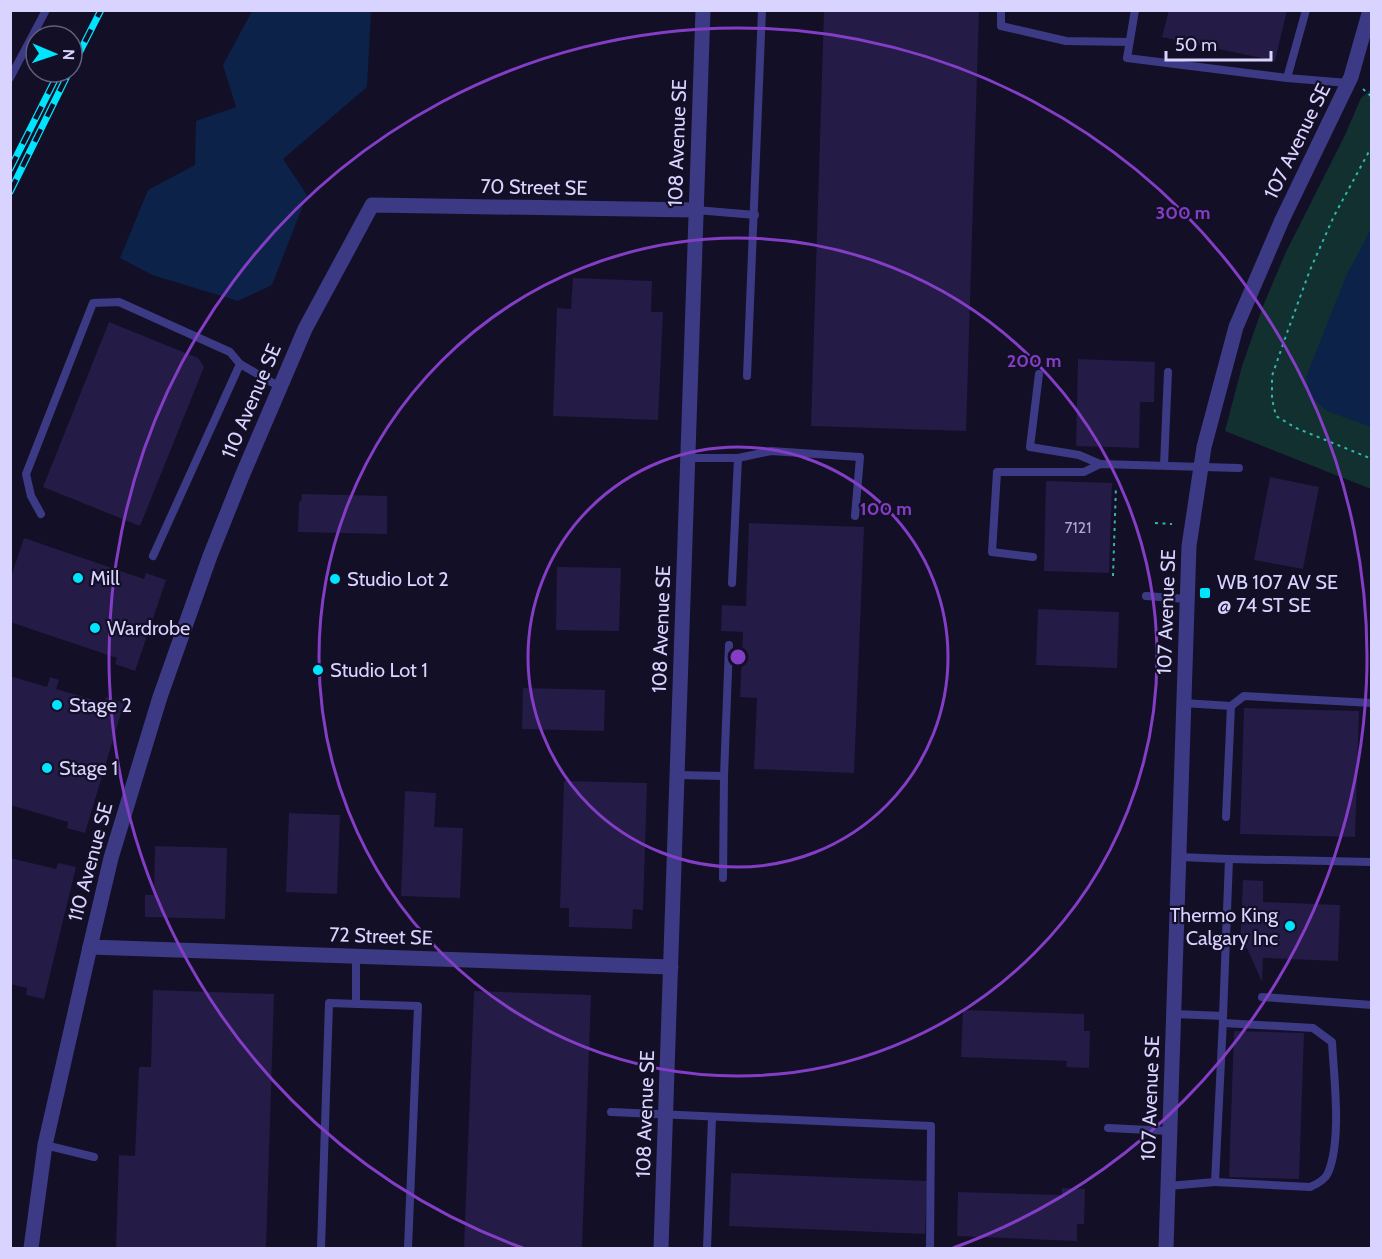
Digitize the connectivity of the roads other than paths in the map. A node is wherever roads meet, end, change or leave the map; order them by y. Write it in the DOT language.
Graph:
graph roads {
  1 [pos="46,10"];
  2 [pos="703,10"];
  3 [pos="762,10"];
  4 [pos="1001,10"];
  5 [pos="1135,10"];
  6 [pos="1306,10"];
  7 [pos="1370,10"];
  8 [pos="1367,41"];
  9 [pos="1130,42"];
  10 [pos="10,78"];
  11 [pos="1287,78"];
  12 [pos="1348,83"];
  13 [pos="372,206"];
  14 [pos="696,210"];
  15 [pos="755,214"];
  16 [pos="240,364"];
  17 [pos="1168,372"];
  18 [pos="1039,374"];
  19 [pos="747,376"];
  20 [pos="280,387"];
  21 [pos="688,458"];
  22 [pos="738,458"];
  23 [pos="1100,464"];
  24 [pos="1164,465"];
  25 [pos="1200,467"];
  26 [pos="1239,468"];
  27 [pos="41,514"];
  28 [pos="855,516"];
  29 [pos="153,556"];
  30 [pos="1033,557"];
  31 [pos="732,583"];
  32 [pos="1146,596"];
  33 [pos="1187,599"];
  34 [pos="729,645"];
  35 [pos="1184,703"];
  36 [pos="1371,703"];
  37 [pos="1231,706"];
  38 [pos="677,774"];
  39 [pos="724,776"];
  40 [pos="1226,817"];
  41 [pos="1179,857"];
  42 [pos="1229,859"];
  43 [pos="1371,862"];
  44 [pos="723,878"];
  45 [pos="90,947"];
  46 [pos="356,956"];
  47 [pos="671,967"];
  48 [pos="1262,997"];
  49 [pos="356,1004"];
  50 [pos="1371,1005"];
  51 [pos="1174,1014"];
  52 [pos="1223,1020"];
  53 [pos="611,1112"];
  54 [pos="666,1115"];
  55 [pos="712,1118"];
  56 [pos="1108,1128"];
  57 [pos="1170,1131"];
  58 [pos="45,1145"];
  59 [pos="94,1157"];
  60 [pos="1215,1182"];
  61 [pos="1168,1186"];
  62 [pos="31,1248"];
  63 [pos="321,1248"];
  64 [pos="408,1248"];
  65 [pos="661,1248"];
  66 [pos="707,1248"];
  67 [pos="930,1248"];
  68 [pos="1166,1248"];
  1 -- 10 [label="lane"];
  2 -- 14 [label="street, 108 Avenue SE"];
  3 -- 15 [label="lane"];
  4 -- 9 [label="lane"];
  5 -- 9 [label="lane"];
  6 -- 11 [label="lane"];
  7 -- 8 [label="street, 107 Avenue SE"];
  8 -- 12 [label="street, 107 Avenue SE"];
  9 -- 11 [label="lane"];
  11 -- 12 [label="lane"];
  12 -- 25 [label="street, 107 Avenue SE"];
  13 -- 14 [label="street, 70 Street SE"];
  13 -- 20 [label="street, 110 Avenue SE"];
  14 -- 15 [label="lane"];
  14 -- 21 [label="street, 108 Avenue SE"];
  15 -- 19 [label="lane"];
  16 -- 20 [label="lane"];
  16 -- 27 [label="lane"];
  16 -- 29 [label="lane"];
  17 -- 24 [label="lane"];
  18 -- 23 [label="lane"];
  20 -- 45 [label="street, 110 Avenue SE"];
  21 -- 22 [label="lane"];
  21 -- 38 [label="street, 108 Avenue SE"];
  22 -- 28 [label="lane"];
  22 -- 31 [label="lane"];
  23 -- 24 [label="lane"];
  23 -- 30 [label="lane"];
  24 -- 25 [label="lane"];
  25 -- 26 [label="lane"];
  25 -- 33 [label="street, 107 Avenue SE"];
  32 -- 33 [label="lane"];
  33 -- 35 [label="street, 107 Avenue SE"];
  34 -- 39 [label="lane"];
  35 -- 37 [label="lane"];
  35 -- 41 [label="street, 107 Avenue SE"];
  36 -- 37 [label="lane"];
  37 -- 40 [label="lane"];
  38 -- 39 [label="lane"];
  38 -- 47 [label="street, 108 Avenue SE"];
  39 -- 44 [label="lane"];
  41 -- 42 [label="lane"];
  41 -- 51 [label="street, 107 Avenue SE"];
  42 -- 43 [label="lane"];
  42 -- 52 [label="lane"];
  45 -- 46 [label="street, 72 Street SE"];
  45 -- 58 [label="street, 110 Avenue SE"];
  46 -- 47 [label="street, 72 Street SE"];
  46 -- 49 [label="lane"];
  47 -- 54 [label="street, 108 Avenue SE"];
  48 -- 50 [label="lane"];
  49 -- 63 [label="lane"];
  49 -- 64 [label="lane"];
  51 -- 52 [label="lane"];
  51 -- 57 [label="street, 107 Avenue SE"];
  52 -- 60 [label="lane"];
  52 -- 60 [label="lane"];
  53 -- 54 [label="lane"];
  54 -- 55 [label="lane"];
  54 -- 65 [label="street, 108 Avenue SE"];
  55 -- 66 [label="lane"];
  55 -- 67 [label="lane"];
  56 -- 57 [label="lane"];
  57 -- 61 [label="street, 107 Avenue SE"];
  58 -- 59 [label="lane"];
  58 -- 62 [label="street, 110 Avenue SE"];
  60 -- 61 [label="lane"];
  61 -- 68 [label="street, 107 Avenue SE"];
}
